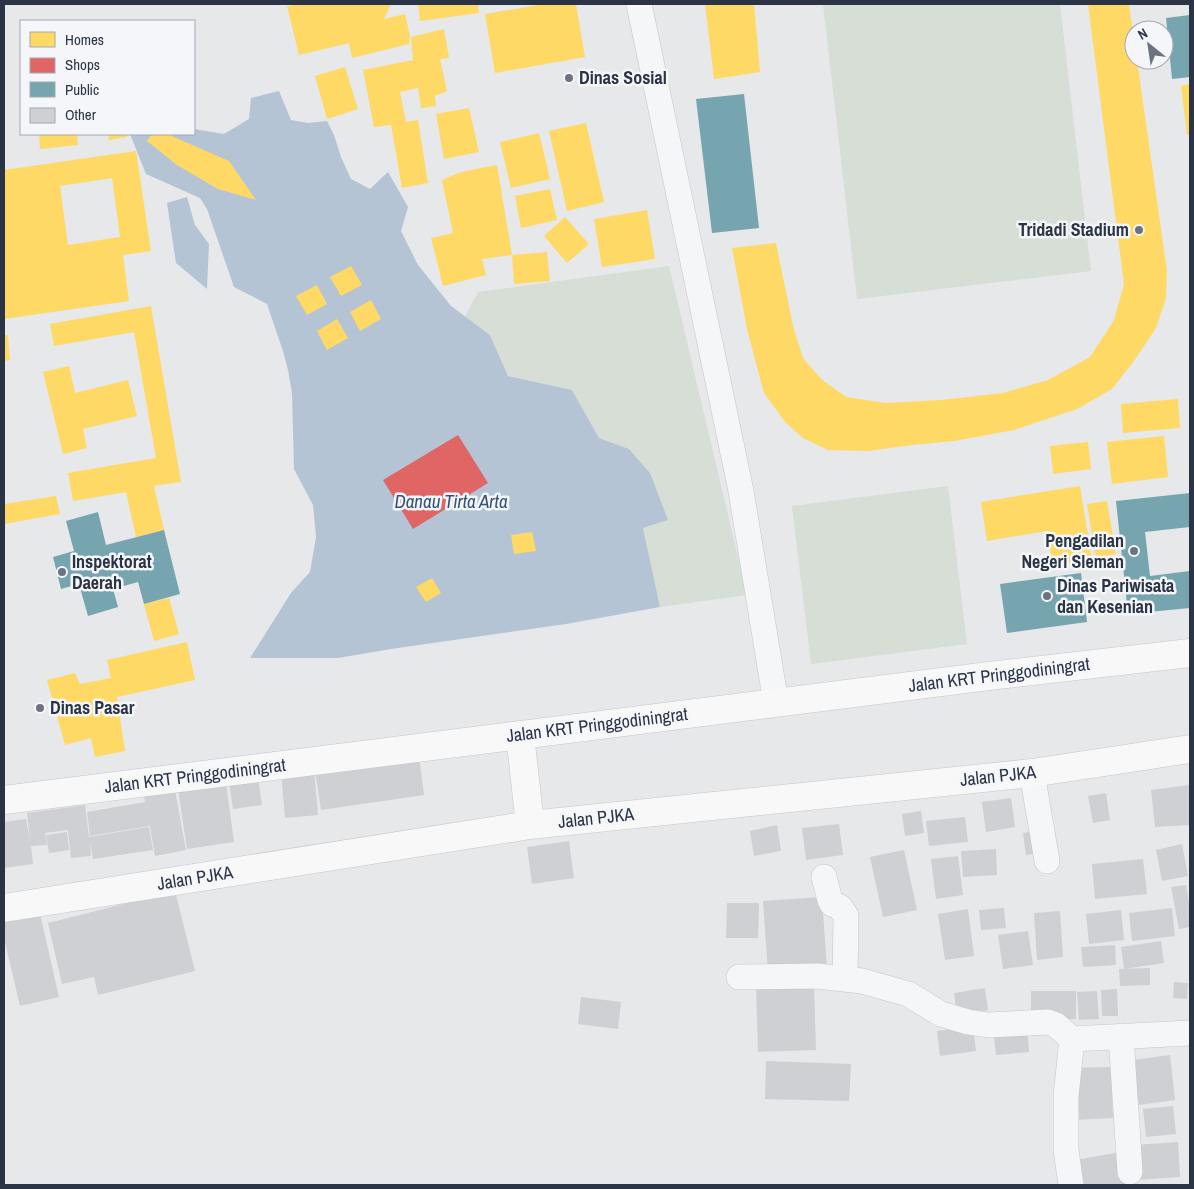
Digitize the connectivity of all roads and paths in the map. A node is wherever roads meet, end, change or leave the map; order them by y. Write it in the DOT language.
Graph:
graph roads {
  1 [pos="639,4"];
  2 [pos="1190,653"];
  3 [pos="776,702"];
  4 [pos="520,735"];
  5 [pos="1190,749"];
  6 [pos="1032,772"];
  7 [pos="4,800"];
  8 [pos="530,825"];
  9 [pos="1047,861"];
  10 [pos="824,877"];
  11 [pos="4,908"];
  12 [pos="739,978"];
  13 [pos="845,979"];
  14 [pos="1190,1033"];
  15 [pos="1121,1036"];
  16 [pos="1072,1039"];
  17 [pos="1130,1172"];
  18 [pos="1071,1185"];
  1 -- 3 [label="street"];
  2 -- 3 [label="main road, Jalan KRT Pringgodiningrat"];
  3 -- 4 [label="main road, Jalan KRT Pringgodiningrat"];
  4 -- 7 [label="main road, Jalan KRT Pringgodiningrat"];
  4 -- 8 [label="main road"];
  5 -- 6 [label="main road, Jalan PJKA"];
  6 -- 8 [label="main road, Jalan PJKA"];
  6 -- 9 [label="street"];
  8 -- 11 [label="main road, Jalan PJKA"];
  10 -- 13 [label="street"];
  12 -- 13 [label="street"];
  13 -- 16 [label="street"];
  14 -- 15 [label="street"];
  15 -- 16 [label="street"];
  15 -- 17 [label="street"];
  16 -- 18 [label="street"];
}
